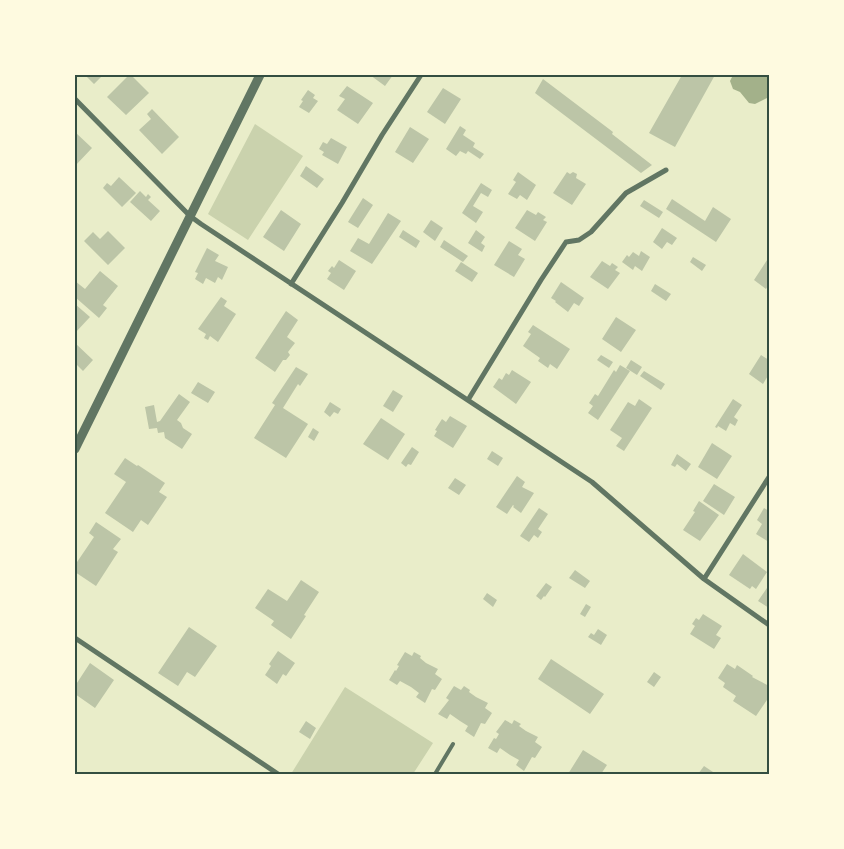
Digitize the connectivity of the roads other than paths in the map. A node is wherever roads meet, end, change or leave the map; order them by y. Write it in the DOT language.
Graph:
graph roads {
  1 [pos="260,75"];
  2 [pos="421,75"];
  3 [pos="75,99"];
  4 [pos="666,170"];
  5 [pos="190,216"];
  6 [pos="291,284"];
  7 [pos="468,400"];
  8 [pos="75,449"];
  9 [pos="769,476"];
  10 [pos="704,580"];
  11 [pos="769,625"];
  12 [pos="75,638"];
  13 [pos="453,744"];
  14 [pos="278,774"];
  15 [pos="435,774"];
  1 -- 5 [label="street"];
  2 -- 6 [label="street"];
  3 -- 5 [label="street"];
  4 -- 7 [label="street"];
  5 -- 6 [label="street"];
  5 -- 8 [label="street"];
  6 -- 7 [label="street"];
  7 -- 10 [label="street"];
  9 -- 10 [label="street"];
  10 -- 11 [label="street"];
  12 -- 14 [label="street"];
  13 -- 15 [label="lane"];
}
